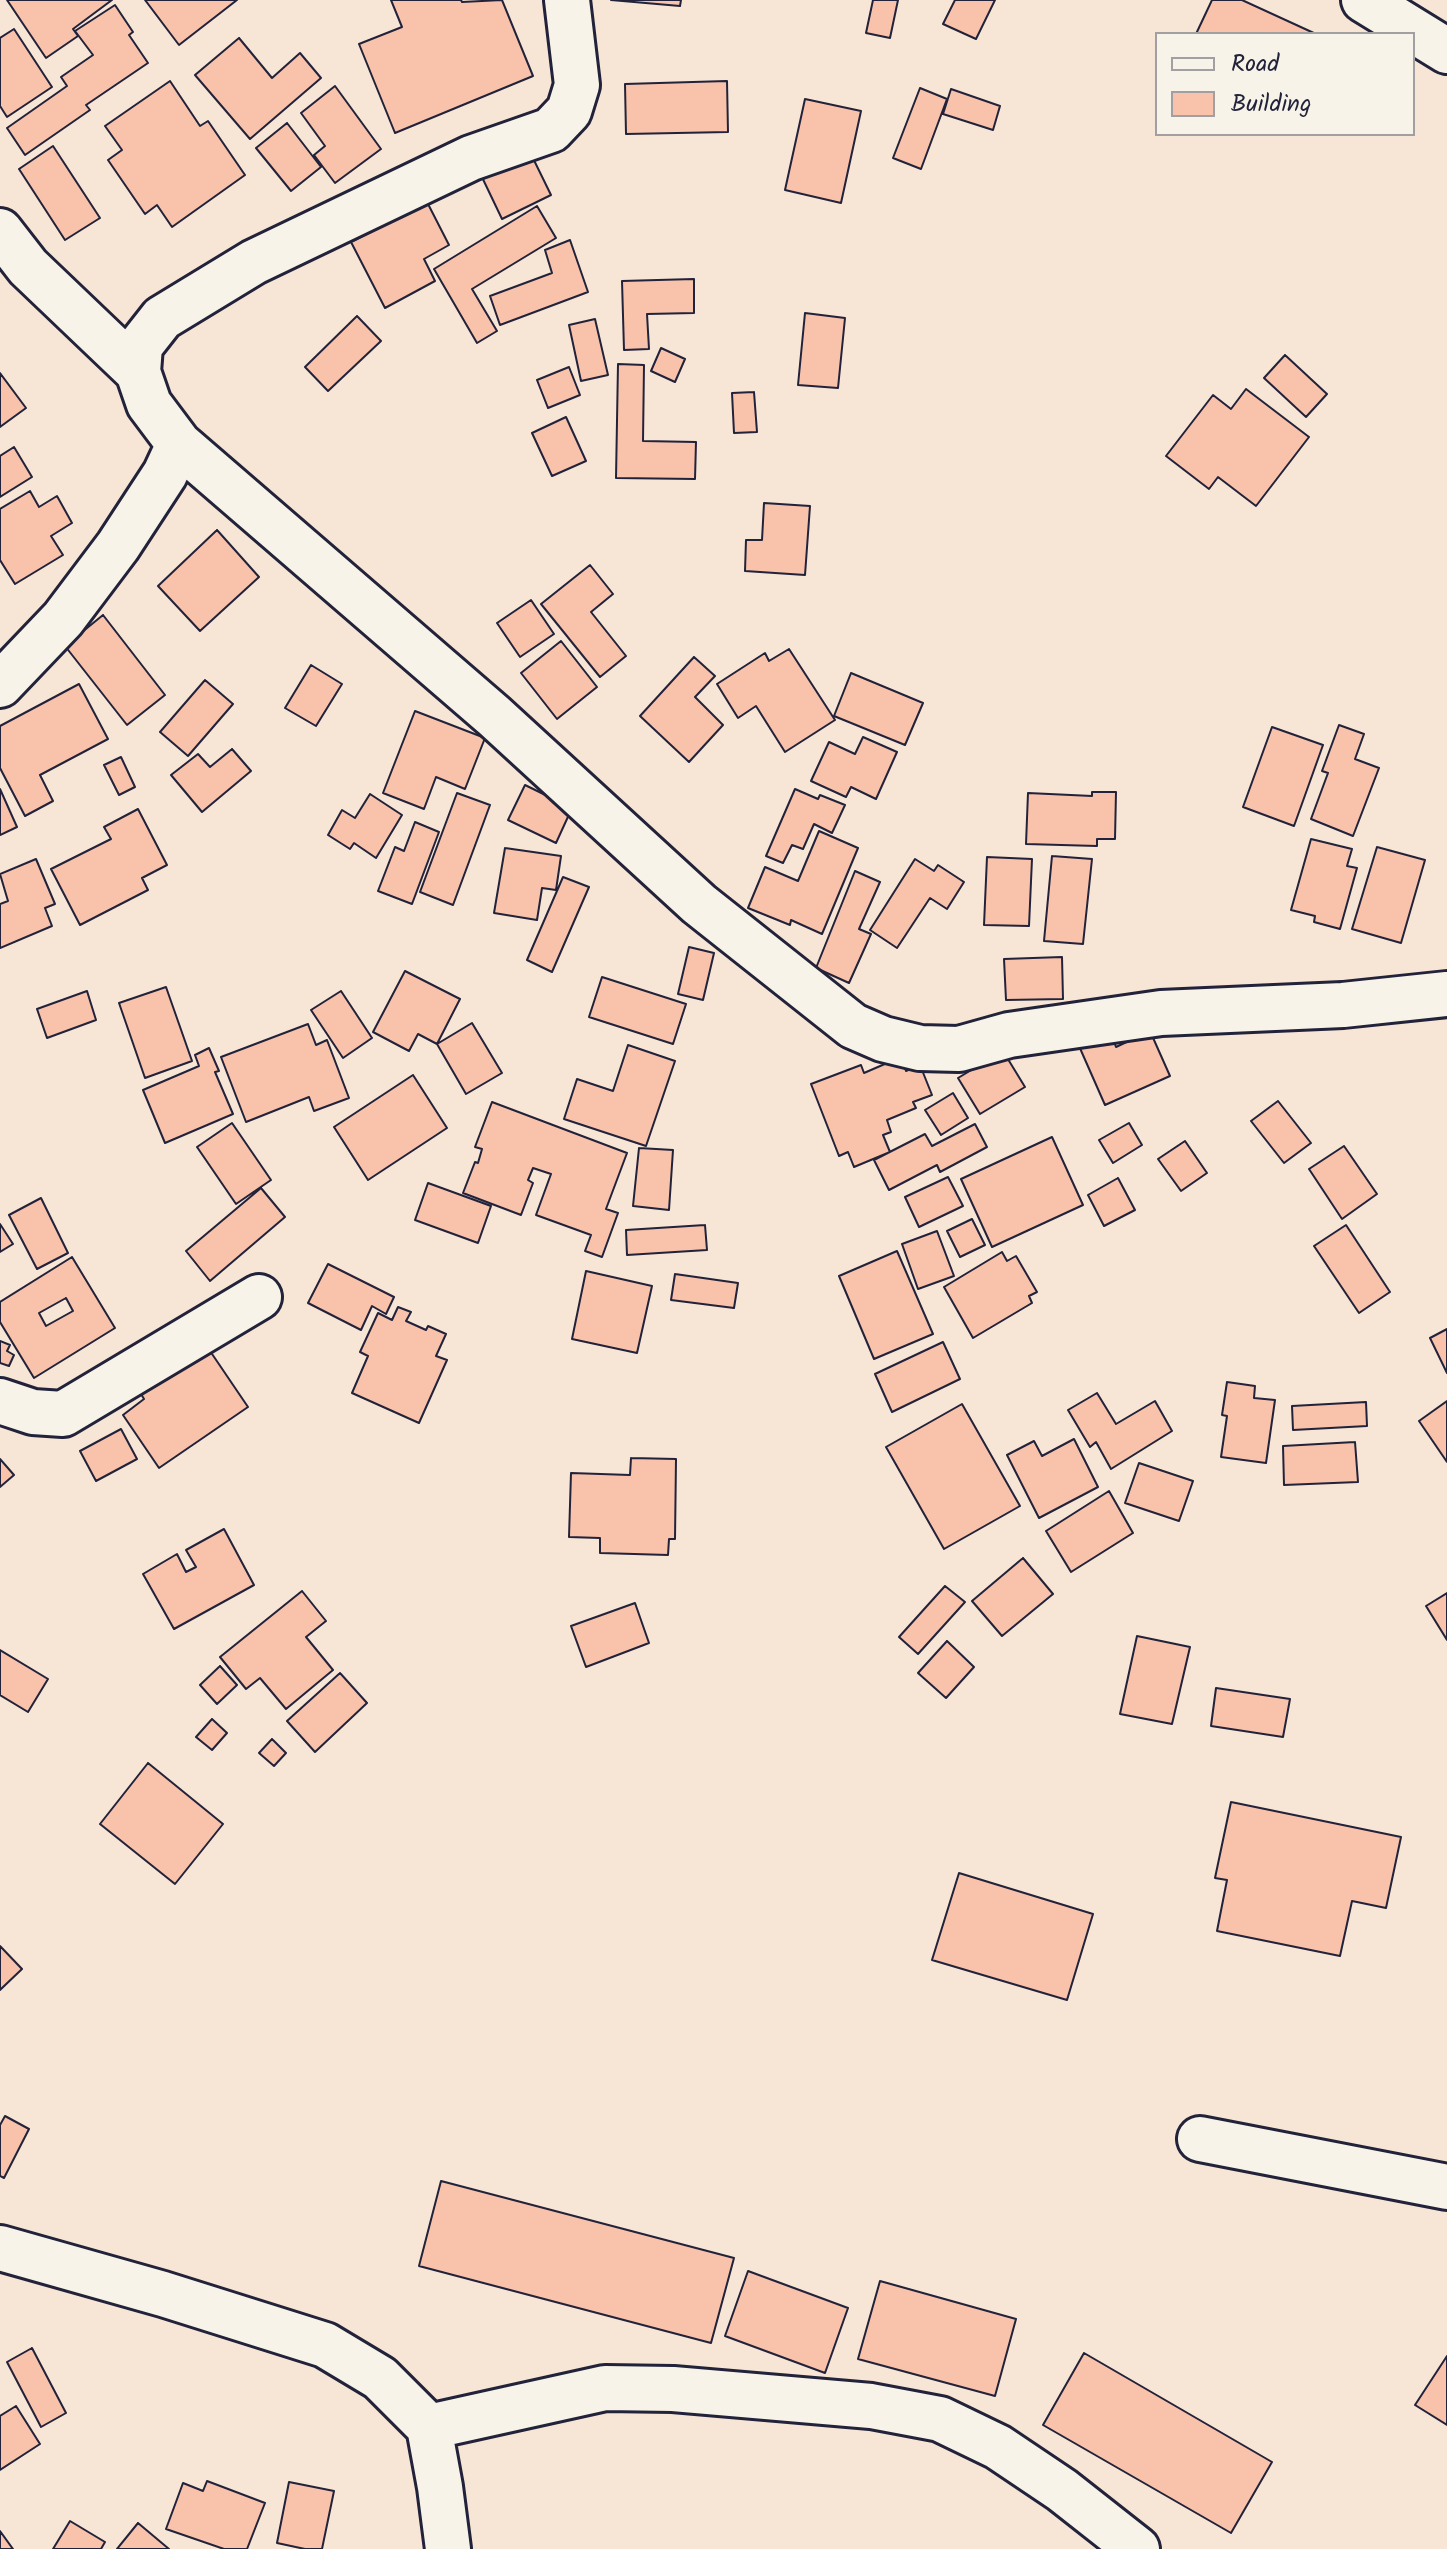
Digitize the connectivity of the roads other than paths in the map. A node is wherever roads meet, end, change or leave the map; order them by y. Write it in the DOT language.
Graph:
graph roads {
  1 [pos="567,0"];
  2 [pos="1364,0"];
  3 [pos="1447,51"];
  4 [pos="0,231"];
  5 [pos="138,372"];
  6 [pos="179,444"];
  7 [pos="0,685"];
  8 [pos="1447,994"];
  9 [pos="259,1297"];
  10 [pos="0,1401"];
  11 [pos="1200,2139"];
  12 [pos="1447,2187"];
  13 [pos="0,2248"];
  14 [pos="429,2427"];
  15 [pos="448,2549"];
  16 [pos="1137,2549"];
  1 -- 5 [label="street"];
  2 -- 3 [label="street"];
  4 -- 5 [label="street"];
  5 -- 6 [label="street"];
  6 -- 7 [label="street"];
  6 -- 8 [label="street"];
  9 -- 10 [label="street"];
  11 -- 12 [label="street"];
  13 -- 14 [label="street"];
  14 -- 15 [label="street"];
  14 -- 16 [label="street"];
}
